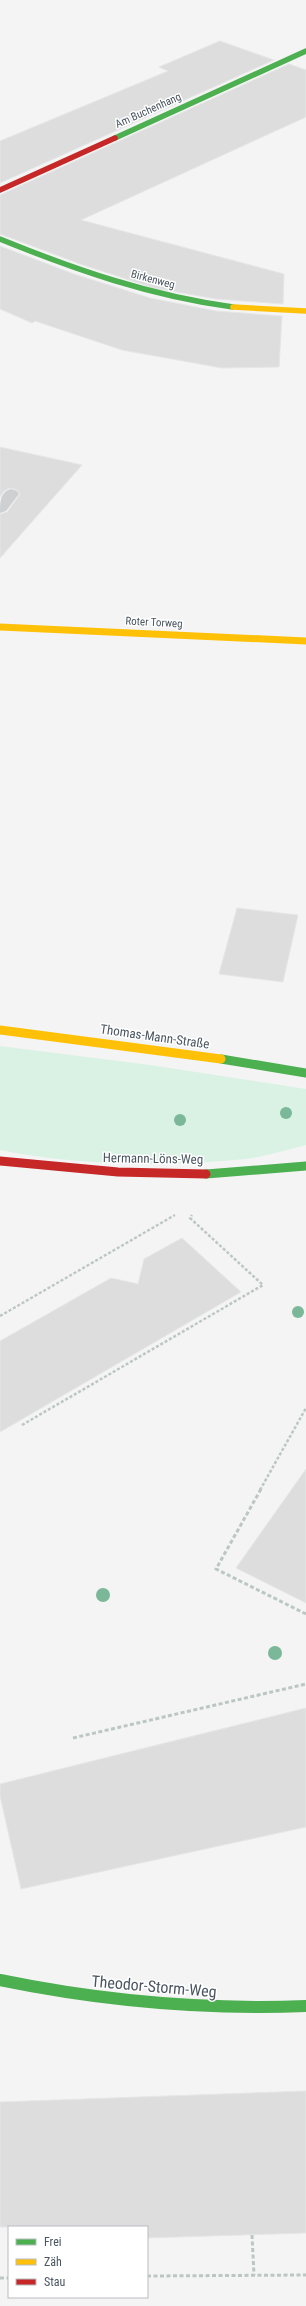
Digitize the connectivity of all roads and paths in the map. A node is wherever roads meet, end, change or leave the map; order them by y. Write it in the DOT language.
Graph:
graph roads {
  1 [pos="306,51"];
  2 [pos="0,190"];
  3 [pos="0,239"];
  4 [pos="306,311"];
  5 [pos="10,494"];
  6 [pos="0,508"];
  7 [pos="0,627"];
  8 [pos="306,641"];
  9 [pos="0,1030"];
  10 [pos="306,1073"];
  11 [pos="0,1161"];
  12 [pos="306,1166"];
  13 [pos="173,1173"];
  14 [pos="236,1173"];
  15 [pos="0,1316"];
  16 [pos="306,1408"];
  17 [pos="22,1425"];
  18 [pos="306,1614"];
  19 [pos="306,1684"];
  20 [pos="73,1738"];
  21 [pos="0,1980"];
  22 [pos="306,2006"];
  23 [pos="252,2235"];
  24 [pos="254,2275"];
  25 [pos="306,2275"];
  26 [pos="148,2276"];
  1 -- 2 [label="street, Am Buchenhang"];
  3 -- 4 [label="street, Birkenweg"];
  5 -- 6 [label="lane"];
  7 -- 8 [label="street, Roter Torweg"];
  9 -- 10 [label="street, Thomas-Mann-Straße"];
  11 -- 13 [label="street, Hermann-Löns-Weg"];
  12 -- 14 [label="street, Hermann-Löns-Weg"];
  13 -- 14 [label="street, Hermann-Löns-Weg"];
  13 -- 15 [label="path"];
  14 -- 17 [label="path"];
  16 -- 18 [label="path"];
  19 -- 20 [label="path"];
  21 -- 22 [label="street, Theodor-Storm-Weg"];
  23 -- 24 [label="path"];
  24 -- 25 [label="path"];
  24 -- 26 [label="path"];
}
